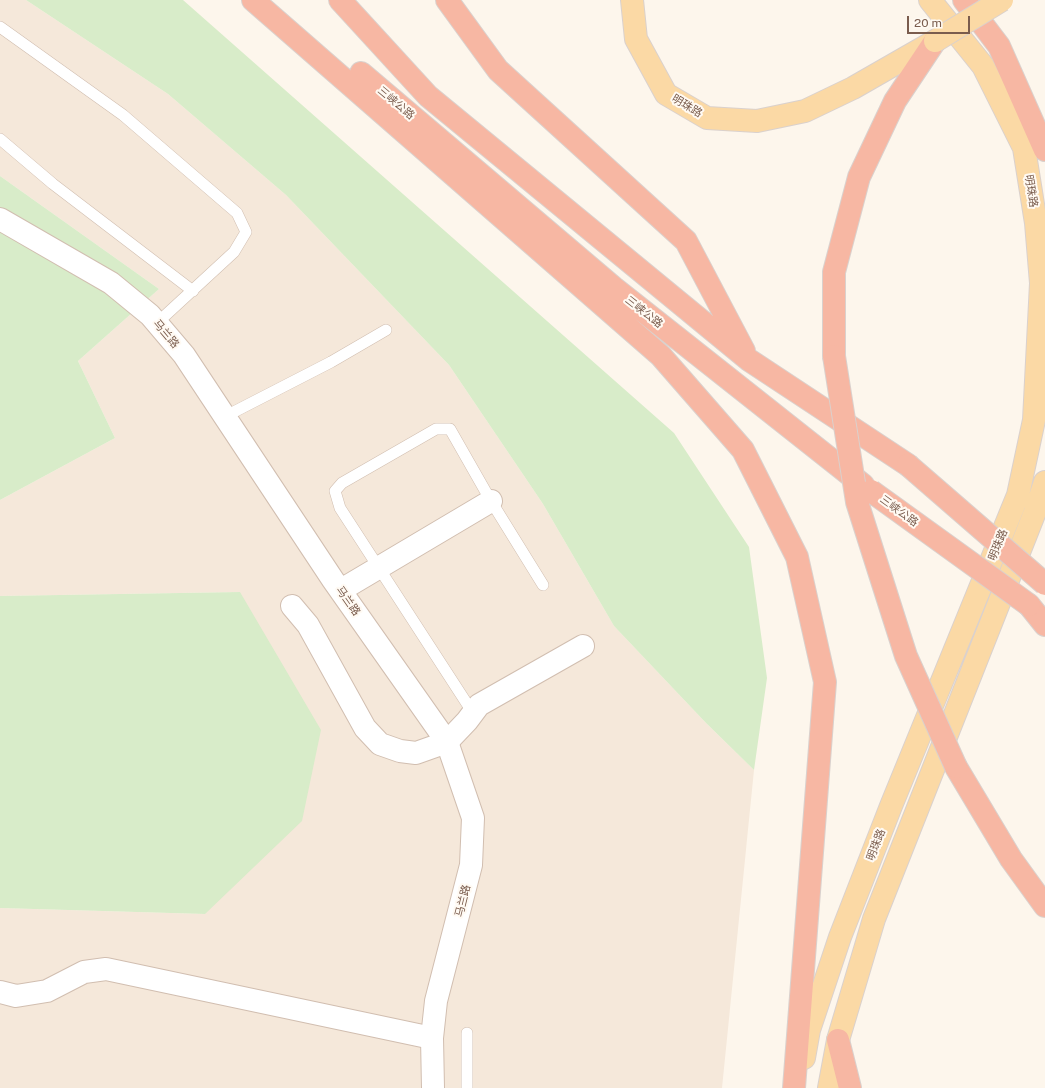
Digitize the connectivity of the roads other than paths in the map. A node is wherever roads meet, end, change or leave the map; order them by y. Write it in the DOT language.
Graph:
graph roads {
  1 [pos="253,0"];
  2 [pos="274,0"];
  3 [pos="340,0"];
  4 [pos="447,0"];
  5 [pos="632,0"];
  6 [pos="930,0"];
  7 [pos="964,0"];
  8 [pos="1002,0"];
  9 [pos="0,27"];
  10 [pos="935,41"];
  11 [pos="0,139"];
  12 [pos="1045,150"];
  13 [pos="0,219"];
  14 [pos="193,291"];
  15 [pos="157,323"];
  16 [pos="386,330"];
  17 [pos="749,360"];
  18 [pos="224,416"];
  19 [pos="1045,482"];
  20 [pos="491,501"];
  21 [pos="380,567"];
  22 [pos="1045,584"];
  23 [pos="543,585"];
  24 [pos="341,590"];
  25 [pos="292,606"];
  26 [pos="1037,611"];
  27 [pos="1045,625"];
  28 [pos="583,646"];
  29 [pos="474,713"];
  30 [pos="446,742"];
  31 [pos="1045,906"];
  32 [pos="0,992"];
  33 [pos="468,1033"];
  34 [pos="432,1038"];
  35 [pos="838,1040"];
  36 [pos="433,1088"];
  37 [pos="467,1088"];
  38 [pos="794,1088"];
  39 [pos="799,1088"];
  40 [pos="829,1088"];
  41 [pos="850,1088"];
  1 -- 38 [label="highway"];
  2 -- 26 [label="highway, 三峡公路, bridge"];
  3 -- 17 [label="highway"];
  4 -- 17 [label="highway"];
  5 -- 10 [label="main road, 明珠路"];
  6 -- 39 [label="main road, 明珠路"];
  7 -- 12 [label="highway"];
  8 -- 10 [label="main road, 明珠路, bridge"];
  9 -- 14 [label="lane"];
  10 -- 31 [label="highway, bridge"];
  11 -- 14 [label="lane"];
  13 -- 15 [label="street, 马兰路"];
  14 -- 15 [label="lane"];
  15 -- 18 [label="street, 马兰路"];
  16 -- 18 [label="lane"];
  17 -- 22 [label="highway, bridge"];
  18 -- 24 [label="street, 马兰路"];
  19 -- 35 [label="main road, 明珠路"];
  20 -- 21 [label="street"];
  20 -- 21 [label="lane"];
  20 -- 23 [label="lane"];
  21 -- 24 [label="street"];
  21 -- 29 [label="lane"];
  24 -- 30 [label="street, 马兰路"];
  25 -- 30 [label="street"];
  26 -- 27 [label="highway, 三峡公路"];
  28 -- 29 [label="street"];
  29 -- 30 [label="street"];
  30 -- 34 [label="street, 马兰路"];
  32 -- 34 [label="street"];
  33 -- 37 [label="lane"];
  34 -- 36 [label="street, 马兰路"];
  35 -- 40 [label="main road, 明珠路"];
  35 -- 41 [label="highway"];
}
